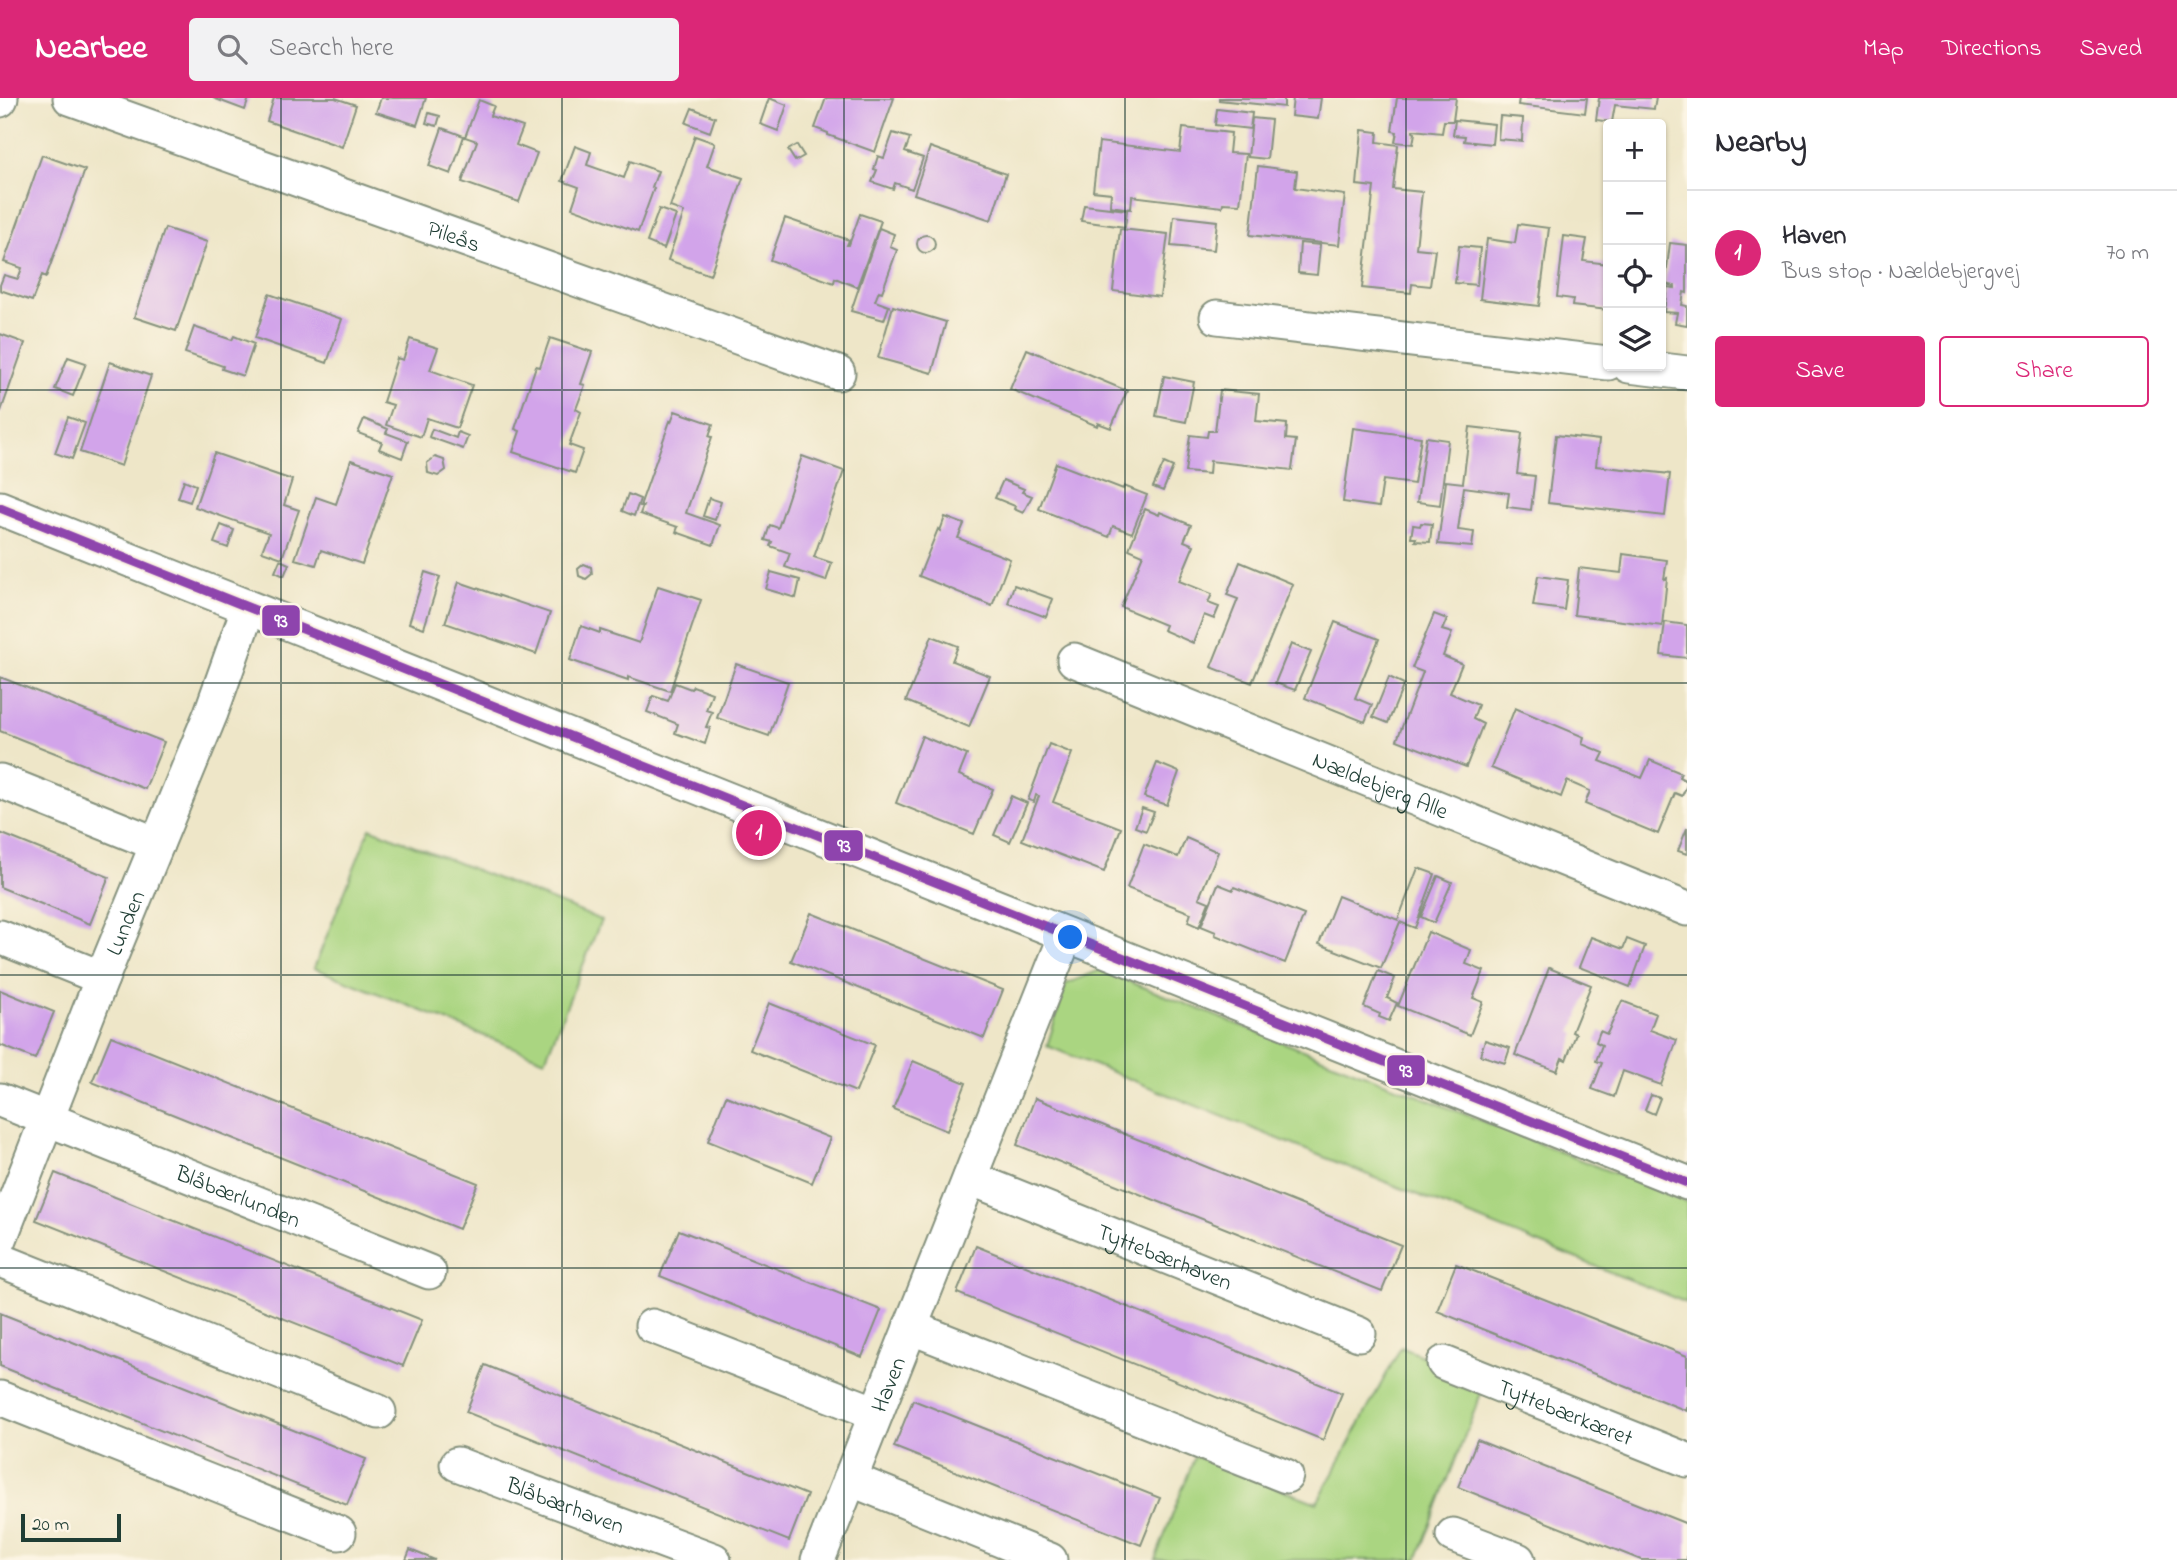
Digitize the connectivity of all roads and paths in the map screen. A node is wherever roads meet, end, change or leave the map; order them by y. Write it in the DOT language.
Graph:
graph roads {
  1 [pos="70,98"];
  2 [pos="1217,317"];
  3 [pos="1603,362"];
  4 [pos="1666,370"];
  5 [pos="838,373"];
  6 [pos="1687,373"];
  7 [pos="0,508"];
  8 [pos="248,609"];
  9 [pos="1074,660"];
  10 [pos="0,781"];
  11 [pos="157,844"];
  12 [pos="1687,909"];
  13 [pos="1066,935"];
  14 [pos="0,937"];
  15 [pos="102,978"];
  16 [pos="0,1100"];
  17 [pos="48,1119"];
  18 [pos="1684,1174"];
  19 [pos="970,1178"];
  20 [pos="0,1239"];
  21 [pos="0,1260"];
  22 [pos="429,1272"];
  23 [pos="652,1326"];
  24 [pos="910,1328"];
  25 [pos="1359,1334"];
  26 [pos="1444,1363"];
  27 [pos="0,1398"];
  28 [pos="379,1412"];
  29 [pos="876,1413"];
  30 [pos="1687,1460"];
  31 [pos="457,1464"];
  32 [pos="1286,1476"];
  33 [pos="850,1479"];
  34 [pos="339,1533"];
  35 [pos="1453,1535"];
  36 [pos="714,1560"];
  37 [pos="818,1560"];
  38 [pos="1050,1560"];
  39 [pos="1518,1560"];
  1 -- 5 [label="street, Pileås"];
  2 -- 3 [label="street"];
  4 -- 6 [label="street"];
  7 -- 8 [label="street"];
  8 -- 11 [label="street, Lunden"];
  8 -- 13 [label="street"];
  9 -- 12 [label="street, Nældebjerg Alle"];
  10 -- 11 [label="street"];
  11 -- 15 [label="street, Lunden"];
  13 -- 18 [label="street"];
  13 -- 19 [label="street, Haven"];
  14 -- 15 [label="street"];
  15 -- 17 [label="street, Lunden"];
  16 -- 17 [label="street, Blåbærlunden"];
  17 -- 20 [label="street, Lunden"];
  17 -- 22 [label="street, Blåbærlunden"];
  19 -- 24 [label="street, Haven"];
  19 -- 25 [label="street, Tyttebærhaven"];
  21 -- 28 [label="street"];
  23 -- 29 [label="street"];
  24 -- 29 [label="street, Haven"];
  24 -- 32 [label="street"];
  26 -- 30 [label="street, Tyttebærkæret"];
  27 -- 34 [label="street"];
  29 -- 33 [label="street, Haven"];
  31 -- 36 [label="street, Blåbærhaven"];
  33 -- 37 [label="street, Haven"];
  33 -- 38 [label="street"];
  35 -- 39 [label="street"];
}
